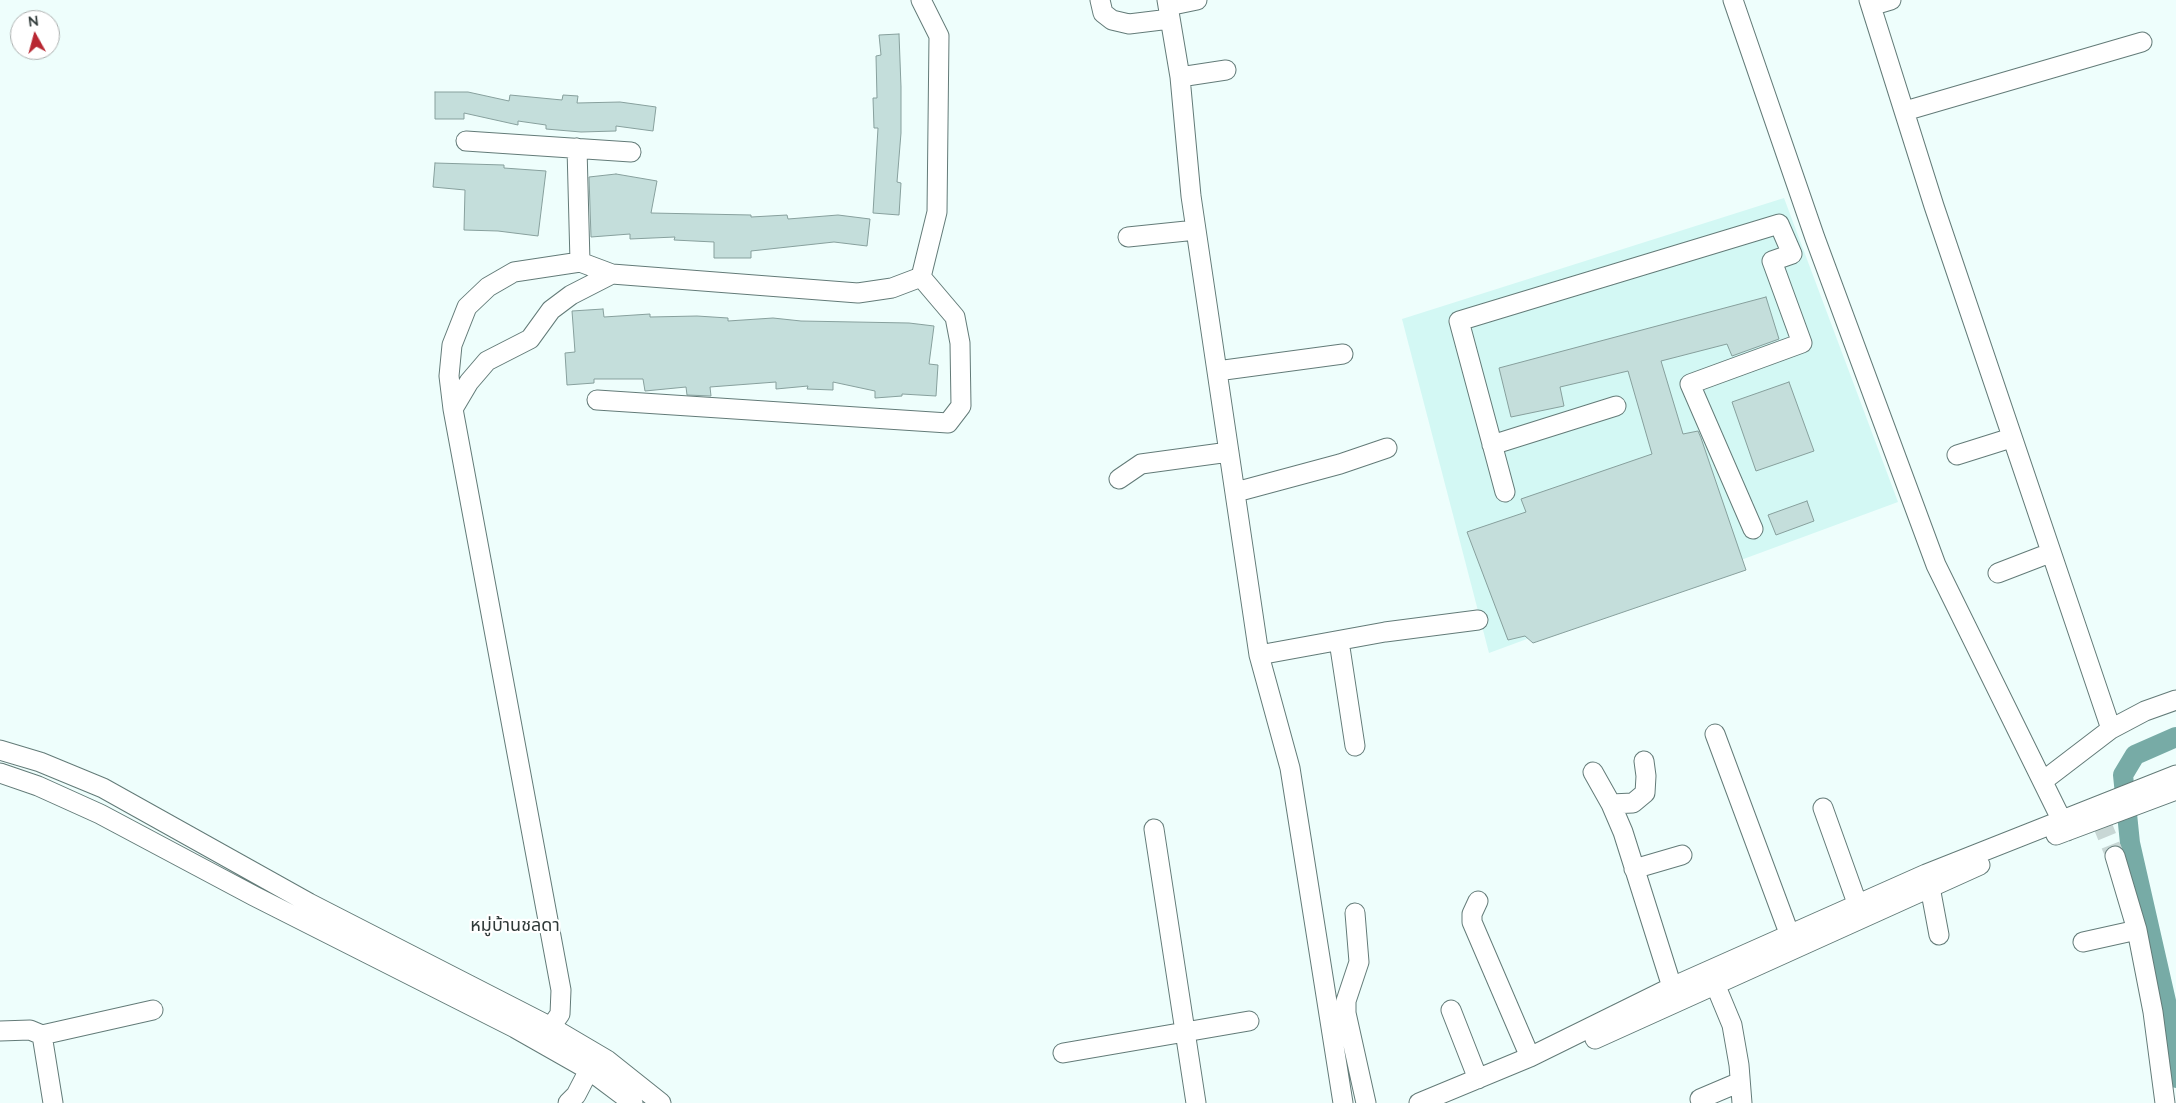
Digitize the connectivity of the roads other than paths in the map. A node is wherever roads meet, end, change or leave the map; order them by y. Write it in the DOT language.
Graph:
graph roads {
  1 [pos="921,0"];
  2 [pos="1100,0"];
  3 [pos="1197,0"];
  4 [pos="1733,0"];
  5 [pos="1891,0"];
  6 [pos="1870,3"];
  7 [pos="1168,9"];
  8 [pos="2142,42"];
  9 [pos="1226,70"];
  10 [pos="1180,76"];
  11 [pos="1905,111"];
  12 [pos="466,141"];
  13 [pos="577,148"];
  14 [pos="631,152"];
  15 [pos="1196,230"];
  16 [pos="1128,238"];
  17 [pos="1815,238"];
  18 [pos="1789,246"];
  19 [pos="580,262"];
  20 [pos="612,274"];
  21 [pos="921,277"];
  22 [pos="1343,354"];
  23 [pos="1217,371"];
  24 [pos="597,400"];
  25 [pos="1616,406"];
  26 [pos="453,409"];
  27 [pos="2011,438"];
  28 [pos="1492,445"];
  29 [pos="1387,448"];
  30 [pos="1229,452"];
  31 [pos="1957,455"];
  32 [pos="1119,479"];
  33 [pos="1236,492"];
  34 [pos="1505,492"];
  35 [pos="1753,529"];
  36 [pos="2050,553"];
  37 [pos="1998,573"];
  38 [pos="1478,620"];
  39 [pos="1339,641"];
  40 [pos="1259,655"];
  41 [pos="2176,700"];
  42 [pos="2111,729"];
  43 [pos="1715,734"];
  44 [pos="1354,746"];
  45 [pos="0,750"];
  46 [pos="1644,761"];
  47 [pos="1593,772"];
  48 [pos="0,773"];
  49 [pos="2176,775"];
  50 [pos="2043,780"];
  51 [pos="2170,793"];
  52 [pos="1611,804"];
  53 [pos="1823,808"];
  54 [pos="2103,810"];
  55 [pos="2064,825"];
  56 [pos="1154,829"];
  57 [pos="1682,855"];
  58 [pos="2114,856"];
  59 [pos="1634,869"];
  60 [pos="1930,887"];
  61 [pos="1478,902"];
  62 [pos="1858,904"];
  63 [pos="1355,912"];
  64 [pos="2137,930"];
  65 [pos="1789,933"];
  66 [pos="1939,936"];
  67 [pos="2083,942"];
  68 [pos="1715,984"];
  69 [pos="1672,987"];
  70 [pos="153,1010"];
  71 [pos="1451,1010"];
  72 [pos="1249,1021"];
  73 [pos="551,1027"];
  74 [pos="0,1031"];
  75 [pos="1185,1033"];
  76 [pos="42,1035"];
  77 [pos="540,1042"];
  78 [pos="1063,1053"];
  79 [pos="1530,1057"];
  80 [pos="589,1070"];
  81 [pos="1478,1079"];
  82 [pos="1740,1082"];
  83 [pos="1700,1099"];
  84 [pos="53,1103"];
  85 [pos="568,1103"];
  86 [pos="633,1103"];
  87 [pos="661,1103"];
  88 [pos="1196,1103"];
  89 [pos="1342,1103"];
  90 [pos="1366,1103"];
  91 [pos="1419,1103"];
  92 [pos="1455,1103"];
  93 [pos="1742,1103"];
  94 [pos="2166,1103"];
  1 -- 21 [label="street"];
  2 -- 7 [label="street"];
  3 -- 7 [label="street"];
  4 -- 17 [label="street"];
  5 -- 6 [label="street"];
  6 -- 11 [label="street"];
  7 -- 10 [label="street"];
  8 -- 11 [label="street"];
  9 -- 10 [label="street"];
  10 -- 15 [label="street"];
  11 -- 27 [label="street"];
  12 -- 13 [label="street"];
  13 -- 14 [label="street"];
  13 -- 19 [label="street"];
  15 -- 16 [label="street"];
  15 -- 23 [label="street"];
  17 -- 18 [label="street"];
  17 -- 50 [label="street"];
  18 -- 28 [label="street"];
  18 -- 35 [label="street"];
  19 -- 20 [label="street"];
  19 -- 26 [label="street"];
  20 -- 21 [label="street"];
  20 -- 26 [label="street"];
  21 -- 24 [label="street"];
  22 -- 23 [label="street"];
  23 -- 30 [label="street"];
  25 -- 28 [label="street"];
  26 -- 73 [label="street"];
  27 -- 31 [label="street"];
  27 -- 36 [label="street"];
  28 -- 34 [label="street"];
  29 -- 33 [label="street"];
  30 -- 32 [label="street"];
  30 -- 33 [label="street"];
  33 -- 40 [label="street"];
  36 -- 37 [label="street"];
  36 -- 42 [label="street"];
  38 -- 39 [label="street"];
  39 -- 40 [label="street"];
  39 -- 44 [label="street"];
  40 -- 89 [label="street"];
  41 -- 42 [label="street"];
  42 -- 50 [label="street"];
  43 -- 65 [label="street"];
  45 -- 73 [label="street"];
  46 -- 52 [label="street"];
  47 -- 52 [label="street"];
  48 -- 77 [label="street"];
  49 -- 54 [label="street"];
  50 -- 55 [label="street"];
  51 -- 54 [label="street"];
  52 -- 59 [label="street"];
  53 -- 62 [label="street"];
  54 -- 55 [label="street"];
  55 -- 60 [label="street"];
  55 -- 62 [label="street"];
  56 -- 75 [label="street"];
  57 -- 59 [label="street"];
  58 -- 64 [label="street"];
  59 -- 69 [label="street"];
  60 -- 66 [label="street"];
  60 -- 68 [label="street"];
  61 -- 79 [label="street"];
  62 -- 65 [label="street"];
  63 -- 90 [label="street"];
  64 -- 67 [label="street"];
  64 -- 94 [label="street"];
  65 -- 69 [label="street"];
  68 -- 82 [label="street"];
  68 -- 92 [label="street"];
  69 -- 79 [label="street"];
  70 -- 76 [label="street"];
  71 -- 81 [label="street"];
  72 -- 75 [label="street"];
  73 -- 77 [label="street"];
  73 -- 87 [label="street"];
  74 -- 76 [label="street"];
  75 -- 78 [label="street"];
  75 -- 88 [label="street"];
  76 -- 84 [label="street"];
  77 -- 80 [label="street"];
  79 -- 81 [label="street"];
  80 -- 85 [label="street"];
  80 -- 86 [label="street"];
  81 -- 91 [label="street"];
  82 -- 83 [label="street"];
  82 -- 93 [label="street"];
}
